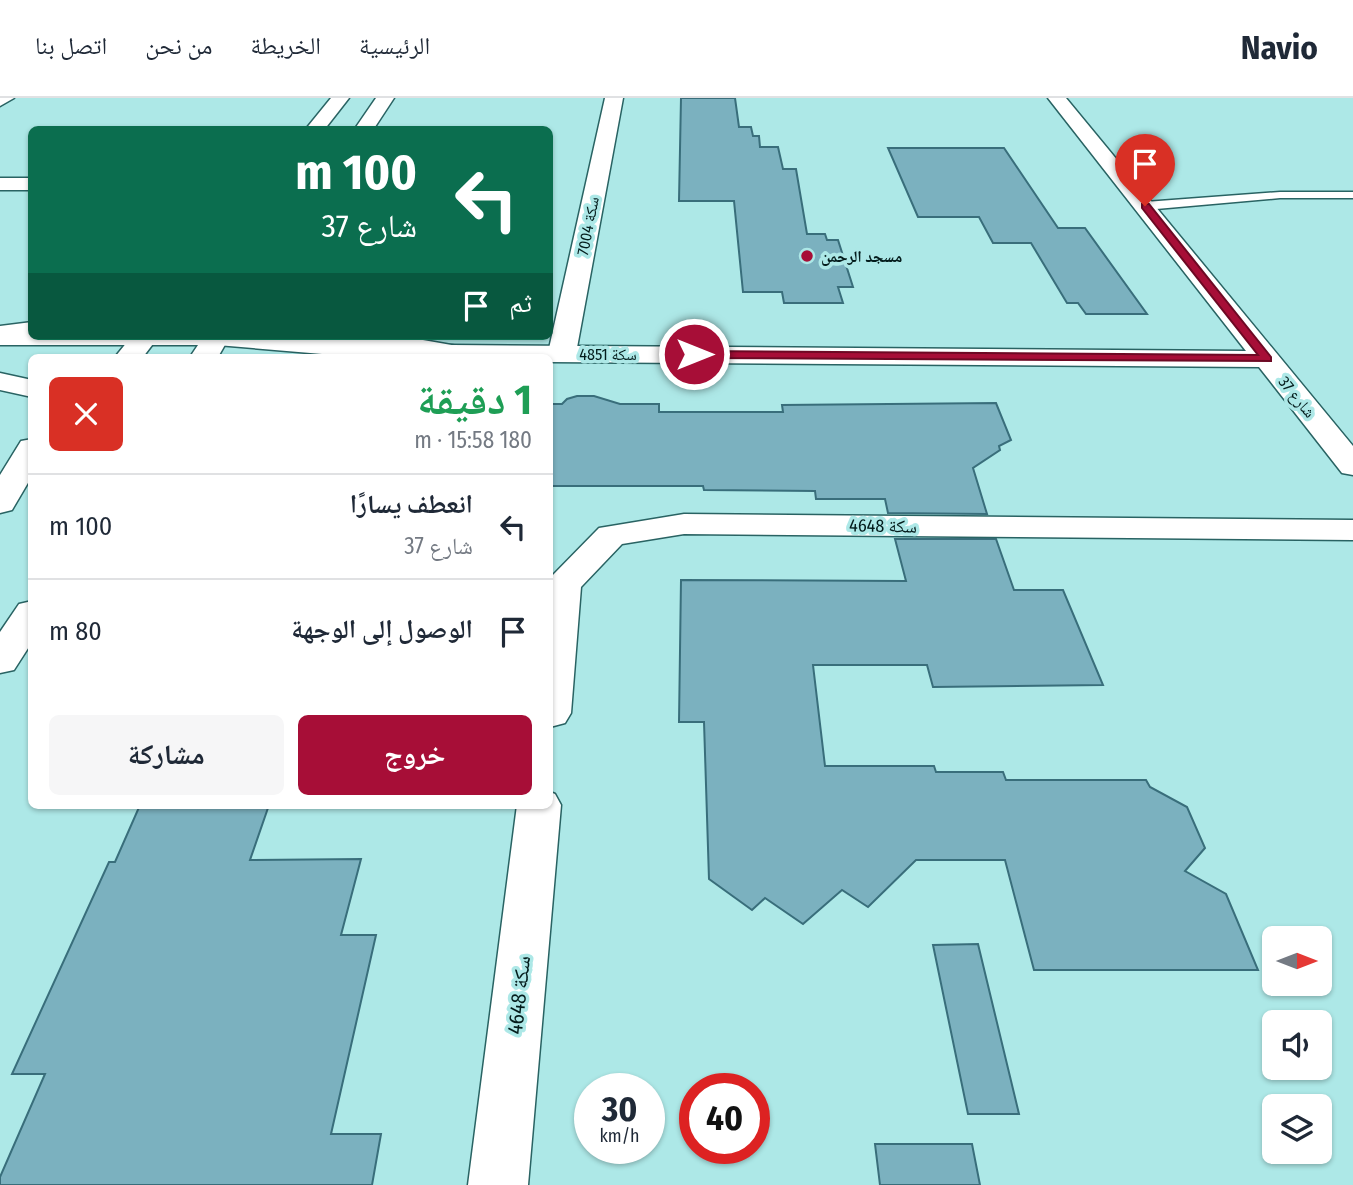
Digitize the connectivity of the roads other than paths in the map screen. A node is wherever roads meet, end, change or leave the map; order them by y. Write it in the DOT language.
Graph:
graph roads {
  1 [pos="5,98"];
  2 [pos="340,98"];
  3 [pos="386,98"];
  4 [pos="614,98"];
  5 [pos="1057,98"];
  6 [pos="0,101"];
  7 [pos="317,126"];
  8 [pos="366,126"];
  9 [pos="0,184"];
  10 [pos="28,184"];
  11 [pos="1353,195"];
  12 [pos="1145,206"];
  13 [pos="28,331"];
  14 [pos="0,336"];
  15 [pos="28,336"];
  16 [pos="143,340"];
  17 [pos="265,340"];
  18 [pos="359,340"];
  19 [pos="562,353"];
  20 [pos="132,354"];
  21 [pos="431,354"];
  22 [pos="1267,359"];
  23 [pos="0,361"];
  24 [pos="28,361"];
  25 [pos="0,381"];
  26 [pos="28,388"];
  27 [pos="28,455"];
  28 [pos="1353,466"];
  29 [pos="28,484"];
  30 [pos="0,503"];
  31 [pos="0,518"];
  32 [pos="1353,530"];
  33 [pos="28,618"];
  34 [pos="0,661"];
  35 [pos="553,686"];
  36 [pos="540,809"];
  37 [pos="498,1185"];
  1 -- 6 [label="street"];
  2 -- 7 [label="street"];
  3 -- 8 [label="street"];
  4 -- 19 [label="street, سكة 7004"];
  5 -- 12 [label="street, شارع 37"];
  9 -- 10 [label="street"];
  11 -- 12 [label="lane"];
  12 -- 22 [label="street, شارع 37"];
  13 -- 14 [label="street"];
  14 -- 15 [label="street, سكة 4851"];
  16 -- 20 [label="street"];
  17 -- 21 [label="street, سكة 4851"];
  18 -- 21 [label="street"];
  19 -- 21 [label="street, سكة 4851"];
  19 -- 22 [label="street, سكة 4851"];
  22 -- 28 [label="street, شارع 37"];
  23 -- 24 [label="street"];
  25 -- 26 [label="street"];
  27 -- 30 [label="street"];
  29 -- 31 [label="street"];
  32 -- 35 [label="street, سكة 4648"];
  33 -- 34 [label="street"];
  36 -- 37 [label="street, سكة 4648"];
}
